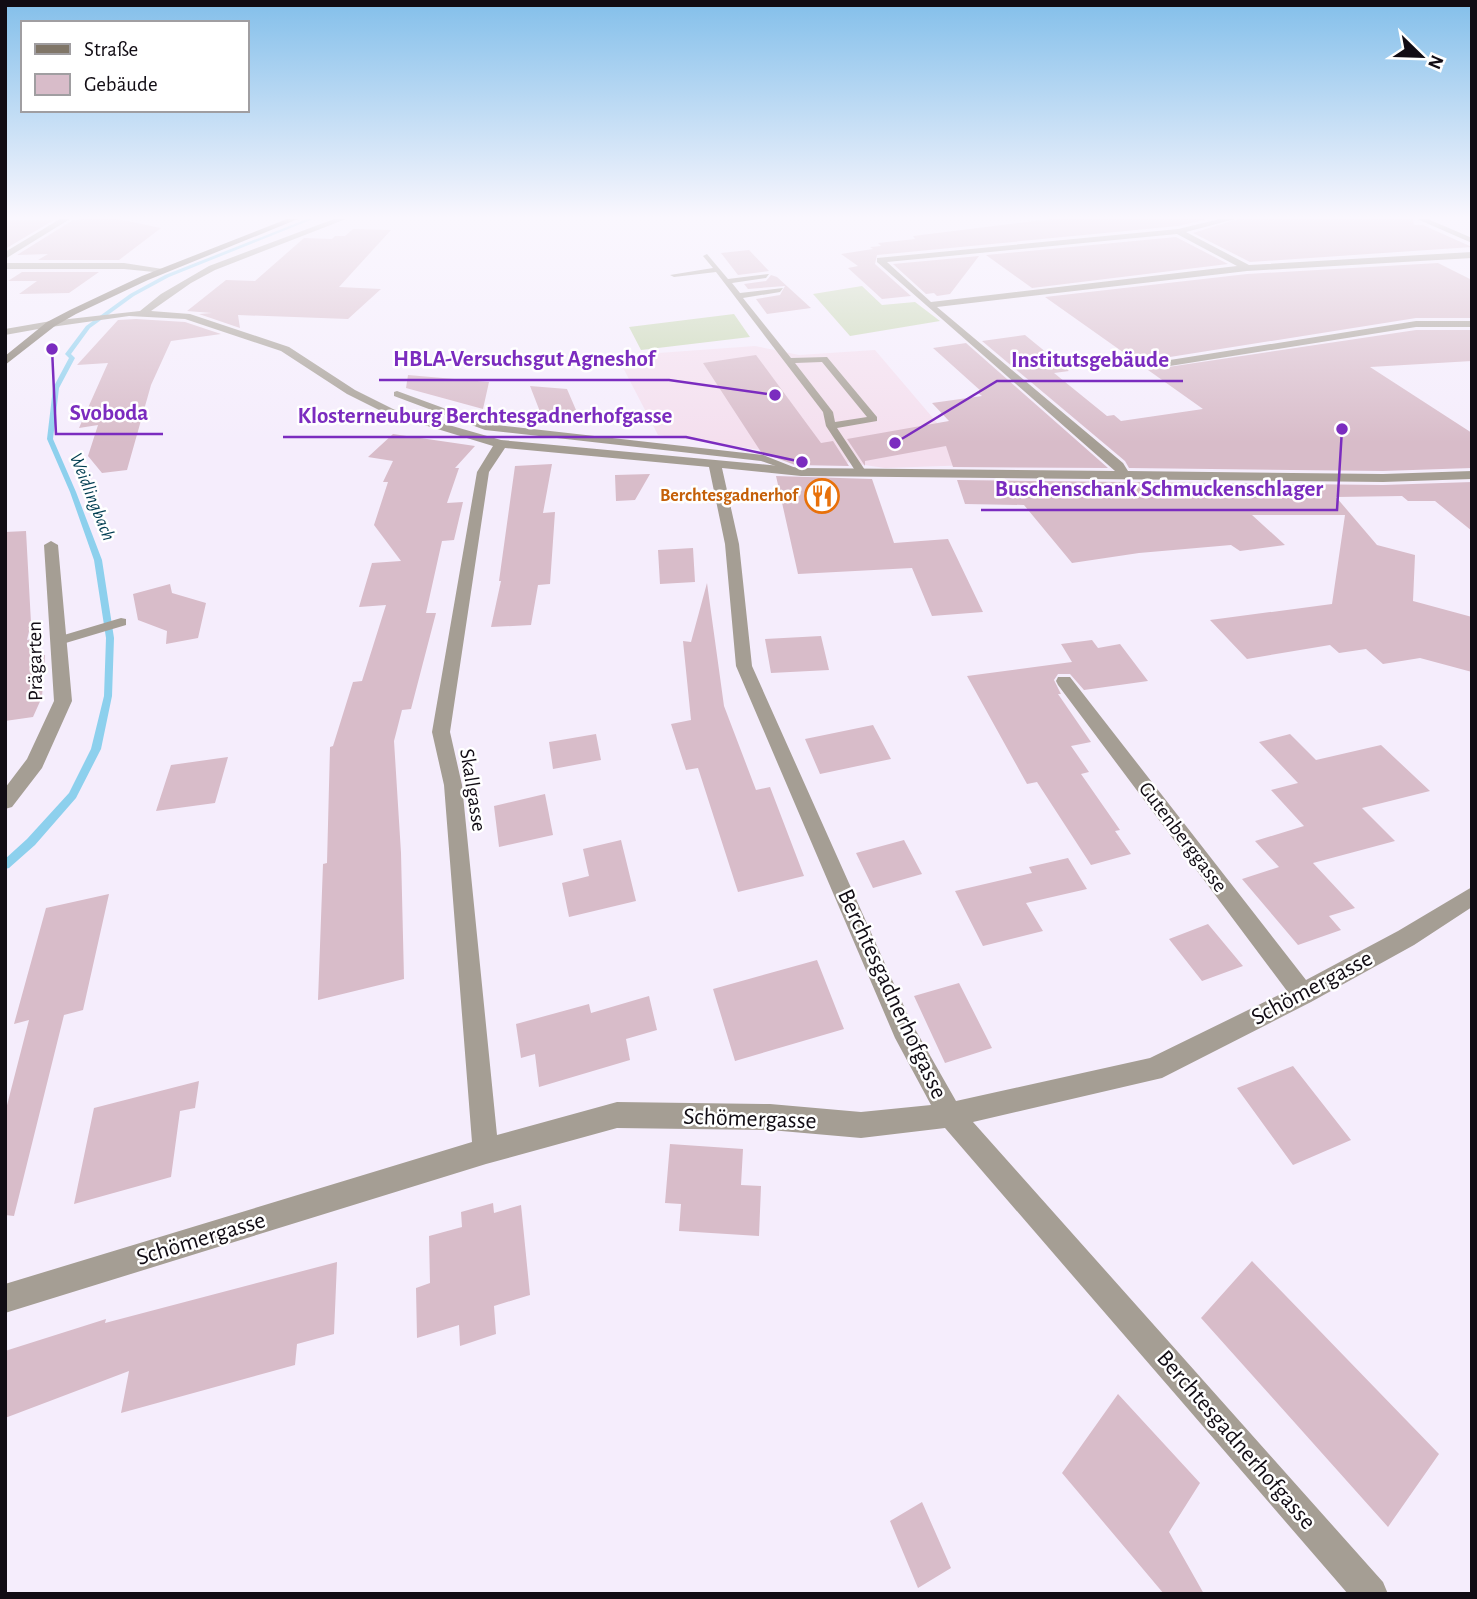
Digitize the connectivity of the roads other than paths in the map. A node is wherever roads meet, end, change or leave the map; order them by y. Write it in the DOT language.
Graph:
graph roads {
  1 [pos="115,294"];
  2 [pos="171,294"];
  3 [pos="755,294"];
  4 [pos="917,294"];
  5 [pos="1027,294"];
  6 [pos="738,296"];
  7 [pos="929,305"];
  8 [pos="146,310"];
  9 [pos="51,324"];
  10 [pos="1472,324"];
  11 [pos="5,332"];
  12 [pos="791,361"];
  13 [pos="5,362"];
  14 [pos="1152,366"];
  15 [pos="397,394"];
  16 [pos="831,426"];
  17 [pos="501,444"];
  18 [pos="715,466"];
  19 [pos="802,472"];
  20 [pos="862,473"];
  21 [pos="1472,475"];
  22 [pos="1124,476"];
  23 [pos="51,545"];
  24 [pos="121,622"];
  25 [pos="64,639"];
  26 [pos="1063,681"];
  27 [pos="5,802"];
  28 [pos="1472,896"];
  29 [pos="1303,994"];
  30 [pos="950,1115"];
  31 [pos="486,1151"];
  32 [pos="5,1299"];
  33 [pos="1371,1594"];
  1 -- 9 [label="main road"];
  2 -- 8 [label="street"];
  3 -- 6 [label="lane"];
  4 -- 7 [label="street"];
  5 -- 7 [label="street"];
  6 -- 12 [label="lane"];
  7 -- 22 [label="street"];
  8 -- 9 [label="street"];
  8 -- 17 [label="street"];
  9 -- 11 [label="street"];
  9 -- 13 [label="main road"];
  10 -- 14 [label="street"];
  12 -- 16 [label="lane"];
  12 -- 16 [label="lane"];
  15 -- 19 [label="lane"];
  16 -- 20 [label="lane"];
  17 -- 18 [label="street"];
  17 -- 31 [label="street, Skallgasse"];
  18 -- 19 [label="street"];
  18 -- 30 [label="street, Berchtesgadnerhofgasse"];
  19 -- 20 [label="street"];
  20 -- 22 [label="street"];
  21 -- 22 [label="street"];
  23 -- 25 [label="street, Prägarten"];
  24 -- 25 [label="lane"];
  25 -- 27 [label="street, Prägarten"];
  26 -- 29 [label="street, Gutenberggasse"];
  28 -- 29 [label="street, Schömergasse"];
  29 -- 30 [label="street, Schömergasse"];
  30 -- 31 [label="street, Schömergasse"];
  30 -- 33 [label="street, Berchtesgadnerhofgasse"];
  31 -- 32 [label="street, Schömergasse"];
}
